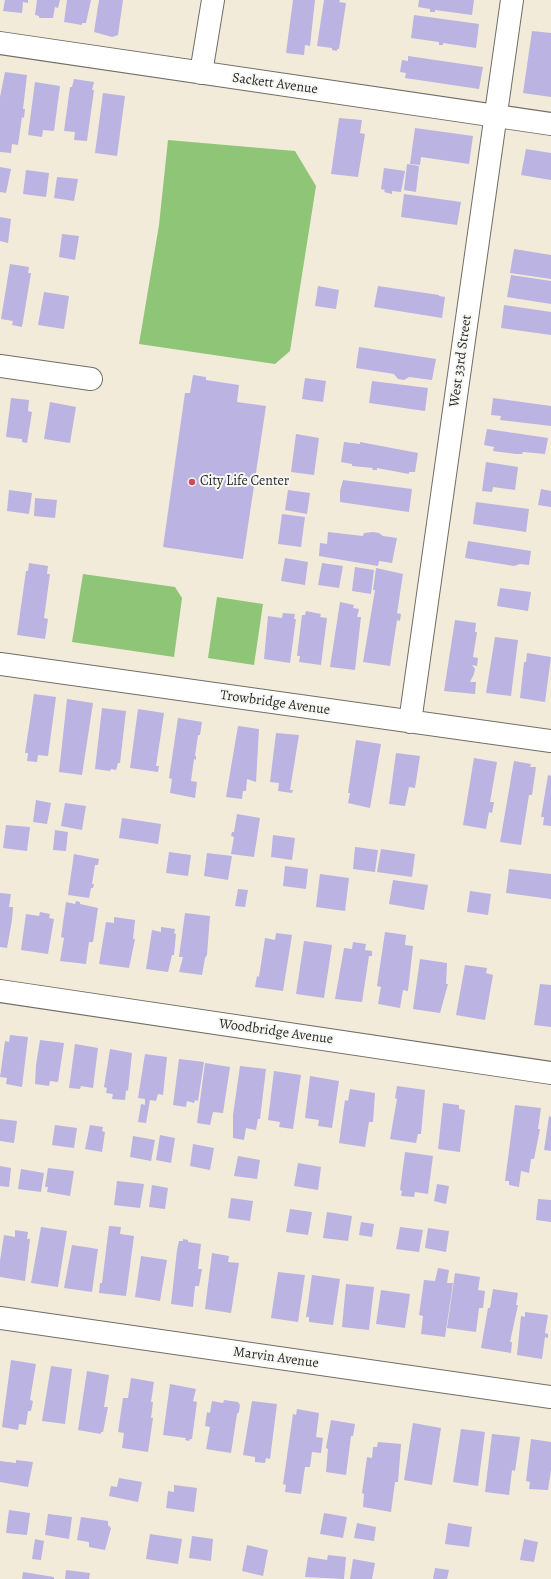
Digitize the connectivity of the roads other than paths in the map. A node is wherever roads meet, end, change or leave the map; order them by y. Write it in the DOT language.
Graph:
graph roads {
  1 [pos="213,0"];
  2 [pos="512,0"];
  3 [pos="0,43"];
  4 [pos="201,73"];
  5 [pos="496,116"];
  6 [pos="551,124"];
  7 [pos="0,366"];
  8 [pos="91,379"];
  9 [pos="0,664"];
  10 [pos="410,722"];
  11 [pos="551,741"];
  12 [pos="0,991"];
  13 [pos="551,1073"];
  14 [pos="0,1318"];
  15 [pos="551,1397"];
  1 -- 4 [label="street"];
  2 -- 5 [label="street, West 33rd Street"];
  3 -- 4 [label="street, Sackett Avenue"];
  4 -- 5 [label="street, Sackett Avenue"];
  5 -- 6 [label="street, Sackett Avenue"];
  5 -- 10 [label="street, West 33rd Street"];
  7 -- 8 [label="street"];
  9 -- 10 [label="street, Trowbridge Avenue"];
  10 -- 11 [label="street, Trowbridge Avenue"];
  12 -- 13 [label="street, Woodbridge Avenue"];
  14 -- 15 [label="street, Marvin Avenue"];
}
